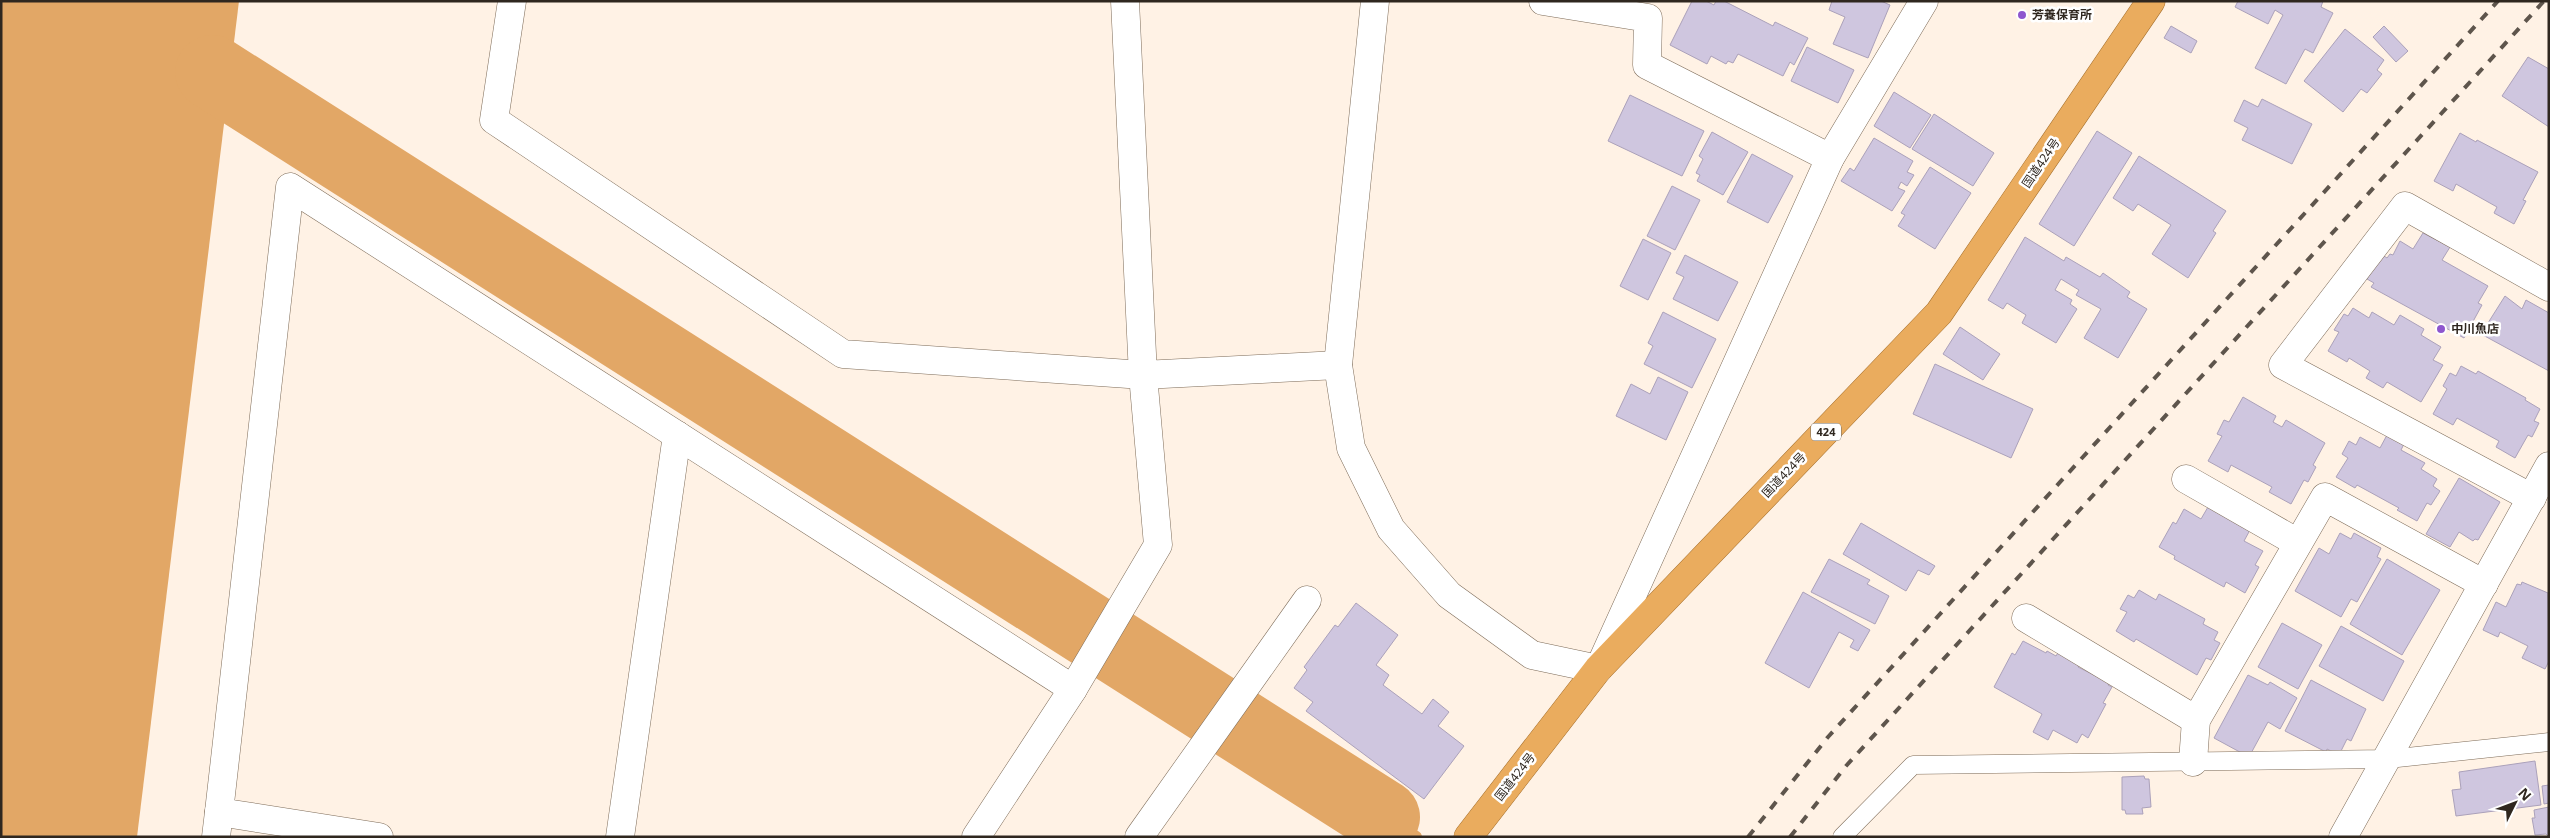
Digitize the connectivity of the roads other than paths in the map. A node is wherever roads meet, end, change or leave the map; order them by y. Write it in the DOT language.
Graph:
graph roads {
  1 [pos="512,1"];
  2 [pos="1126,1"];
  3 [pos="1375,1"];
  4 [pos="1543,1"];
  5 [pos="1924,1"];
  6 [pos="2150,1"];
  7 [pos="1651,10"];
  8 [pos="1830,158"];
  9 [pos="2549,287"];
  10 [pos="1338,365"];
  11 [pos="1143,375"];
  12 [pos="677,435"];
  13 [pos="2549,466"];
  14 [pos="2186,479"];
  15 [pos="2532,498"];
  16 [pos="2298,543"];
  17 [pos="2484,584"];
  18 [pos="1307,600"];
  19 [pos="2026,618"];
  20 [pos="1598,670"];
  21 [pos="1074,689"];
  22 [pos="2196,720"];
  23 [pos="2549,742"];
  24 [pos="2388,759"];
  25 [pos="2193,762"];
  26 [pos="218,824"];
  27 [pos="379,837"];
  28 [pos="620,837"];
  29 [pos="976,837"];
  30 [pos="1139,837"];
  31 [pos="1468,837"];
  32 [pos="1842,837"];
  33 [pos="2343,837"];
  1 -- 11 [label="street"];
  2 -- 11 [label="street"];
  3 -- 10 [label="street"];
  4 -- 7 [label="street"];
  5 -- 8 [label="street"];
  6 -- 20 [label="highway, 国道424号 / 424"];
  7 -- 8 [label="street"];
  8 -- 20 [label="street"];
  9 -- 15 [label="street"];
  10 -- 11 [label="street"];
  10 -- 20 [label="street"];
  11 -- 21 [label="street"];
  12 -- 21 [label="street"];
  12 -- 26 [label="street"];
  12 -- 28 [label="street"];
  13 -- 15 [label="street"];
  14 -- 16 [label="street"];
  15 -- 17 [label="street"];
  16 -- 17 [label="street"];
  16 -- 22 [label="street"];
  17 -- 24 [label="street"];
  18 -- 30 [label="street"];
  19 -- 22 [label="street"];
  20 -- 31 [label="highway, 国道424号 / 424"];
  21 -- 29 [label="street"];
  22 -- 25 [label="street"];
  23 -- 24 [label="lane"];
  24 -- 25 [label="lane"];
  24 -- 33 [label="street"];
  25 -- 32 [label="lane"];
  26 -- 27 [label="street"];
}
